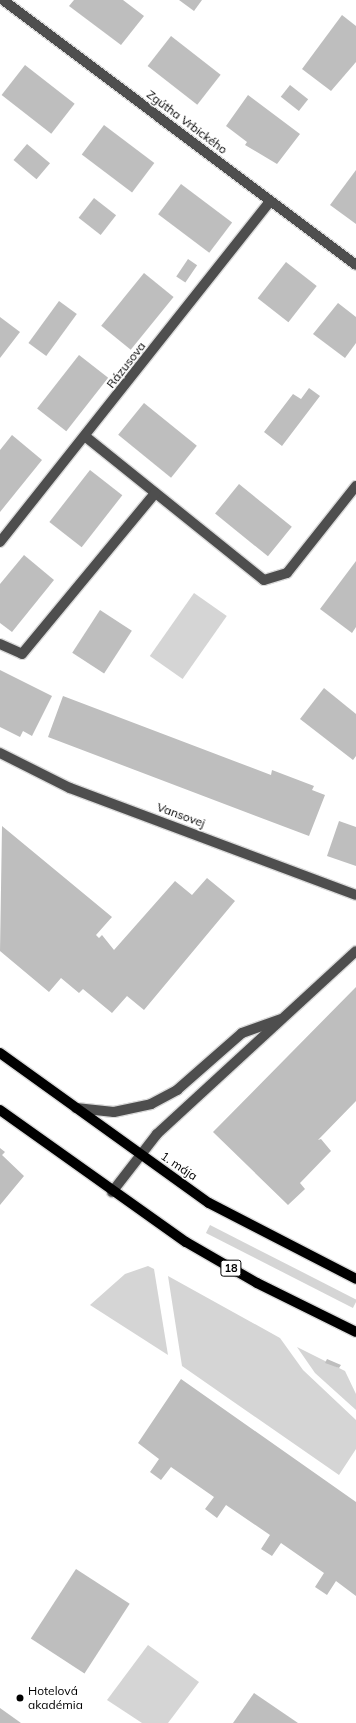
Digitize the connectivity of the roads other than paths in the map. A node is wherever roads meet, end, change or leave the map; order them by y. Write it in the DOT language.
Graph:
graph roads {
  1 [pos="3,0"];
  2 [pos="270,201"];
  3 [pos="356,265"];
  4 [pos="86,437"];
  5 [pos="356,486"];
  6 [pos="155,493"];
  7 [pos="0,542"];
  8 [pos="0,644"];
  9 [pos="0,753"];
  10 [pos="356,895"];
  11 [pos="356,951"];
  12 [pos="286,1017"];
  13 [pos="0,1053"];
  14 [pos="73,1108"];
  15 [pos="0,1110"];
  16 [pos="140,1155"];
  17 [pos="112,1192"];
  18 [pos="356,1279"];
  19 [pos="356,1332"];
  1 -- 2 [label="street, Zgútha Vrbického"];
  2 -- 3 [label="street, Zgútha Vrbického"];
  2 -- 4 [label="street, Rázusova"];
  4 -- 6 [label="street"];
  4 -- 7 [label="street, Rázusova"];
  5 -- 6 [label="street"];
  6 -- 8 [label="street"];
  9 -- 10 [label="street, Vansovej"];
  11 -- 12 [label="street"];
  12 -- 14 [label="street"];
  12 -- 16 [label="street"];
  13 -- 14 [label="main road, 1. mája"];
  14 -- 16 [label="main road, 1. mája"];
  15 -- 17 [label="main road, 18"];
  16 -- 17 [label="street"];
  16 -- 18 [label="main road, 1. mája"];
  17 -- 19 [label="main road, 18"];
}
